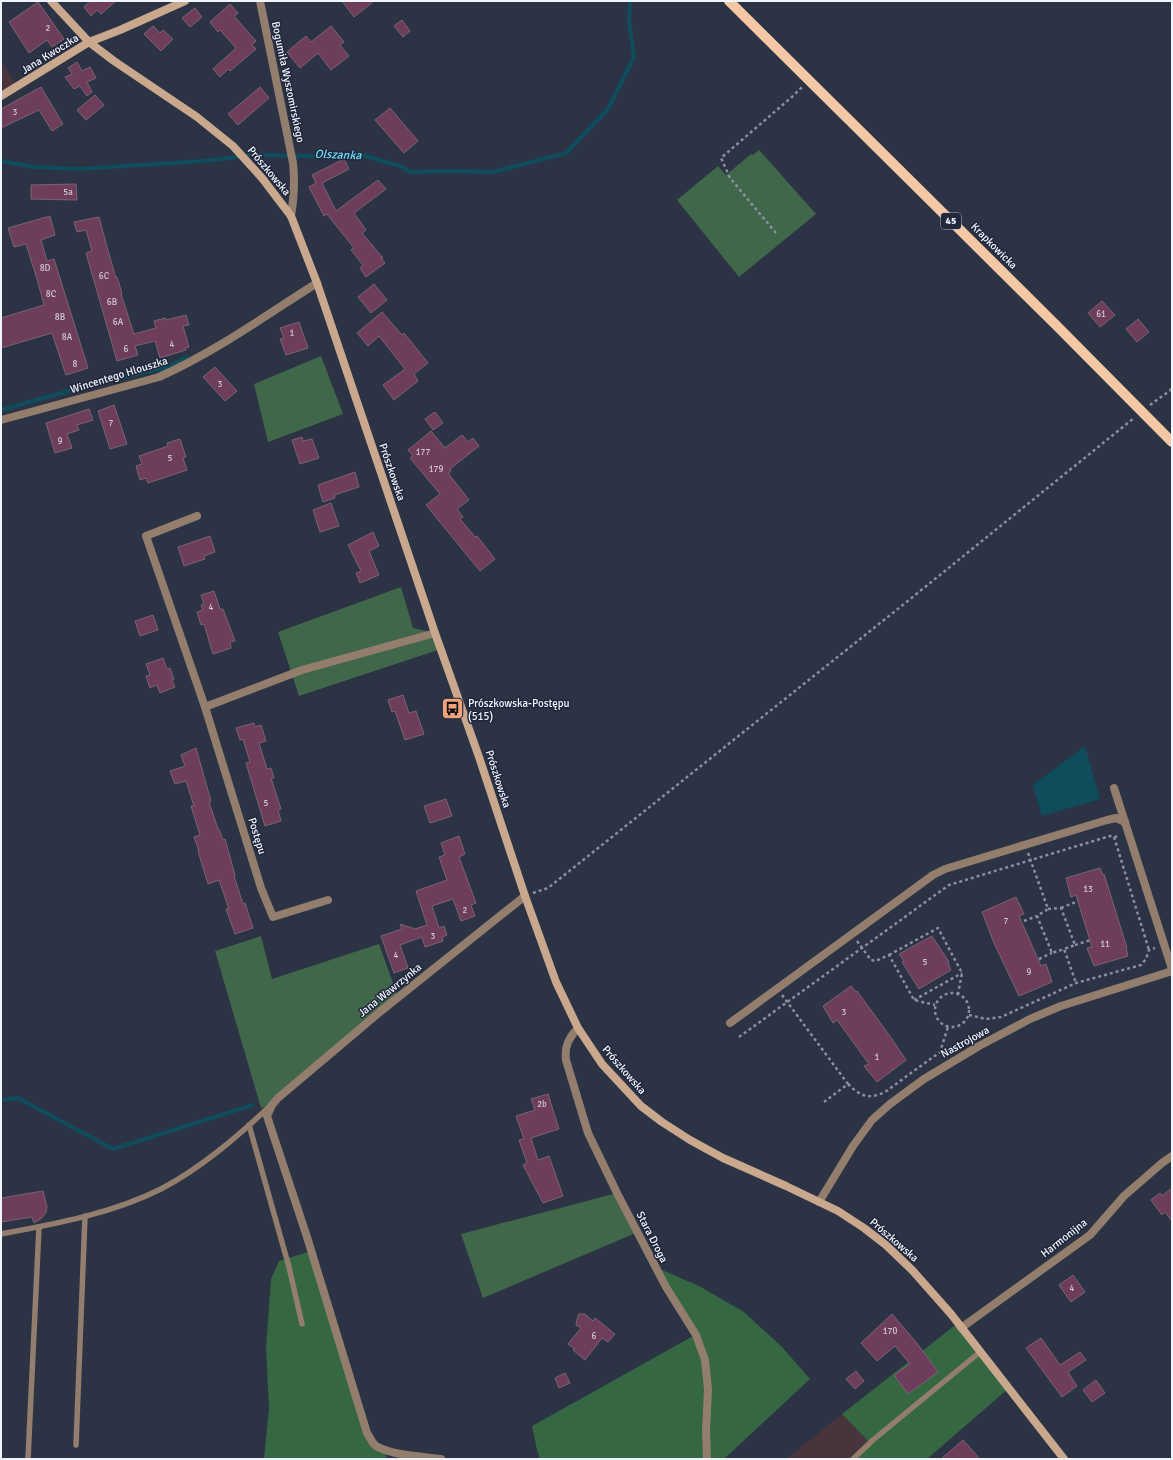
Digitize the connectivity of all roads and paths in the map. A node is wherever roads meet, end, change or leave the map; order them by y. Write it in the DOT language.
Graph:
graph roads {
  1 [pos="51,1"];
  2 [pos="185,1"];
  3 [pos="260,1"];
  4 [pos="729,1"];
  5 [pos="90,42"];
  6 [pos="809,79"];
  7 [pos="1,96"];
  8 [pos="291,216"];
  9 [pos="776,233"];
  10 [pos="317,283"];
  11 [pos="1172,389"];
  12 [pos="1142,411"];
  13 [pos="1,420"];
  14 [pos="1172,442"];
  15 [pos="197,516"];
  16 [pos="435,633"];
  17 [pos="205,706"];
  18 [pos="1114,788"];
  19 [pos="1125,822"];
  20 [pos="1128,833"];
  21 [pos="1114,837"];
  22 [pos="1025,845"];
  23 [pos="1030,860"];
  24 [pos="525,896"];
  25 [pos="328,900"];
  26 [pos="1078,901"];
  27 [pos="1061,908"];
  28 [pos="1048,909"];
  29 [pos="1038,916"];
  30 [pos="1024,921"];
  31 [pos="852,934"];
  32 [pos="1091,940"];
  33 [pos="1075,944"];
  34 [pos="1165,946"];
  35 [pos="862,948"];
  36 [pos="1064,949"];
  37 [pos="1149,950"];
  38 [pos="1052,953"];
  39 [pos="889,955"];
  40 [pos="1040,959"];
  41 [pos="1172,970"];
  42 [pos="962,973"];
  43 [pos="1076,983"];
  44 [pos="777,988"];
  45 [pos="958,994"];
  46 [pos="914,1000"];
  47 [pos="787,1002"];
  48 [pos="935,1005"];
  49 [pos="969,1015"];
  50 [pos="730,1023"];
  51 [pos="948,1027"];
  52 [pos="578,1028"];
  53 [pos="739,1037"];
  54 [pos="848,1084"];
  55 [pos="824,1102"];
  56 [pos="272,1105"];
  57 [pos="249,1125"];
  58 [pos="1172,1156"];
  59 [pos="820,1202"];
  60 [pos="85,1216"];
  61 [pos="38,1227"];
  62 [pos="1,1234"];
  63 [pos="302,1324"];
  64 [pos="962,1328"];
  65 [pos="980,1352"];
  66 [pos="76,1445"];
  67 [pos="28,1459"];
  68 [pos="441,1459"];
  69 [pos="707,1459"];
  70 [pos="853,1459"];
  71 [pos="1064,1459"];
  1 -- 5 [label="main road, Prószkowska"];
  2 -- 5 [label="main road, Jana Kwoczka"];
  3 -- 8 [label="street, Bogumiła Wyszomirskiego"];
  4 -- 6 [label="main road, Krapkowicka / 45"];
  5 -- 7 [label="main road, Jana Kwoczka"];
  5 -- 8 [label="main road, Prószkowska"];
  6 -- 9 [label="path"];
  6 -- 12 [label="main road, Krapkowicka / 45"];
  8 -- 10 [label="main road, Prószkowska"];
  10 -- 13 [label="street, Wincentego Hlouszka"];
  10 -- 16 [label="main road, Prószkowska"];
  11 -- 12 [label="path"];
  12 -- 14 [label="main road, Krapkowicka / 45"];
  12 -- 24 [label="path"];
  15 -- 17 [label="street, Postępu"];
  16 -- 17 [label="street"];
  16 -- 24 [label="main road, Prószkowska"];
  17 -- 25 [label="street, Postępu"];
  18 -- 19 [label="street"];
  19 -- 20 [label="street"];
  19 -- 22 [label="street"];
  20 -- 21 [label="path"];
  20 -- 34 [label="street"];
  21 -- 23 [label="path"];
  21 -- 37 [label="path"];
  22 -- 23 [label="path"];
  22 -- 31 [label="street"];
  23 -- 28 [label="path"];
  23 -- 35 [label="path"];
  24 -- 52 [label="main road, Prószkowska"];
  24 -- 56 [label="street, Jana Wawrzynka"];
  26 -- 27 [label="path"];
  27 -- 28 [label="path"];
  27 -- 33 [label="path"];
  28 -- 29 [label="path"];
  29 -- 30 [label="path"];
  29 -- 38 [label="path"];
  31 -- 35 [label="path"];
  31 -- 44 [label="street"];
  32 -- 33 [label="path"];
  33 -- 36 [label="path"];
  34 -- 37 [label="path"];
  34 -- 41 [label="street"];
  35 -- 39 [label="path"];
  35 -- 47 [label="path"];
  36 -- 38 [label="path"];
  36 -- 43 [label="path"];
  37 -- 43 [label="path"];
  38 -- 40 [label="path"];
  39 -- 42 [label="path"];
  39 -- 46 [label="path"];
  41 -- 59 [label="street, Nastrojowa"];
  42 -- 45 [label="path"];
  42 -- 46 [label="path"];
  43 -- 49 [label="path"];
  44 -- 47 [label="path"];
  44 -- 50 [label="street"];
  45 -- 48 [label="path"];
  45 -- 49 [label="path"];
  46 -- 48 [label="path"];
  47 -- 53 [label="path"];
  47 -- 54 [label="path"];
  48 -- 51 [label="path"];
  49 -- 51 [label="path"];
  51 -- 54 [label="path"];
  52 -- 59 [label="main road, Prószkowska"];
  52 -- 69 [label="street, Stara Droga"];
  54 -- 55 [label="path"];
  56 -- 57 [label="lane"];
  56 -- 68 [label="street"];
  57 -- 60 [label="lane"];
  57 -- 63 [label="lane"];
  58 -- 64 [label="street, Harmonijna"];
  59 -- 64 [label="main road, Prószkowska"];
  60 -- 61 [label="lane"];
  60 -- 66 [label="lane"];
  61 -- 62 [label="lane"];
  61 -- 67 [label="lane"];
  64 -- 65 [label="main road, Prószkowska"];
  65 -- 70 [label="lane"];
  65 -- 71 [label="main road, Prószkowska"];
}
